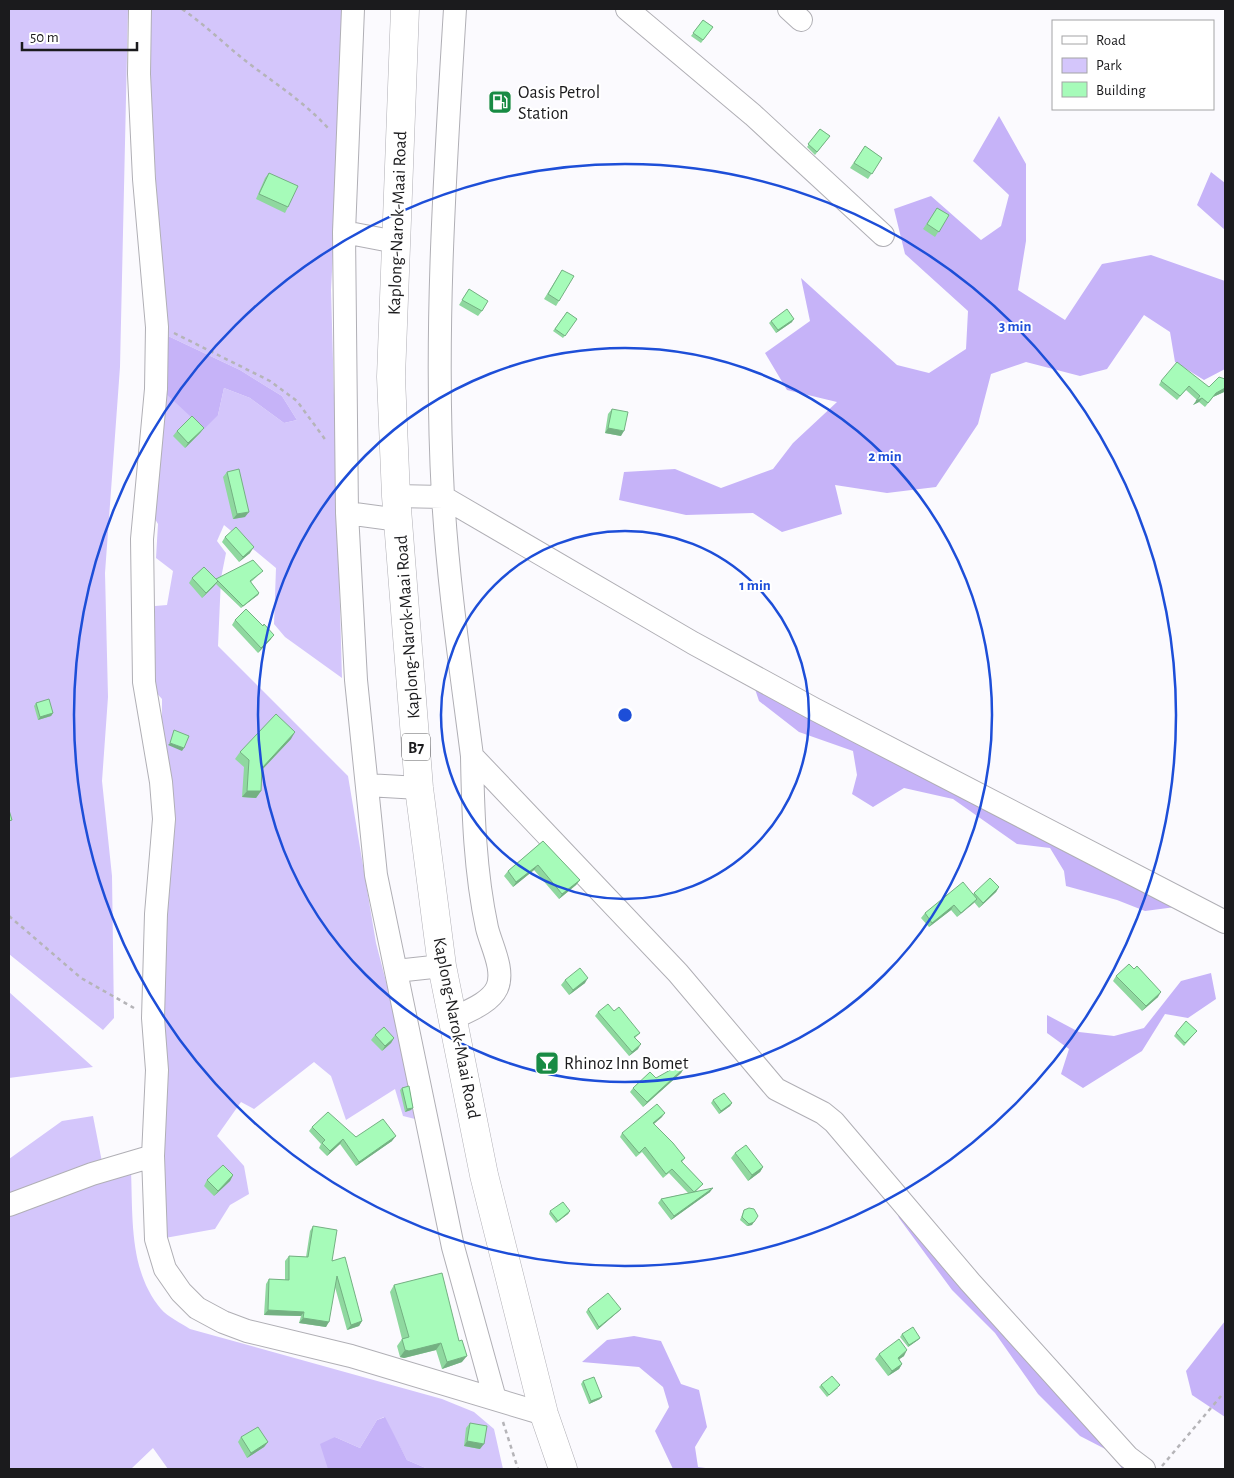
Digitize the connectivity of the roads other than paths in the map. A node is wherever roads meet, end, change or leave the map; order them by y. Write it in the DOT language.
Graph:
graph roads {
  1 [pos="140,9"];
  2 [pos="353,9"];
  3 [pos="405,9"];
  4 [pos="455,9"];
  5 [pos="627,9"];
  6 [pos="344,232"];
  7 [pos="884,235"];
  8 [pos="396,242"];
  9 [pos="443,497"];
  10 [pos="397,508"];
  11 [pos="347,513"];
  12 [pos="472,756"];
  13 [pos="367,785"];
  14 [pos="419,788"];
  15 [pos="1225,922"];
  16 [pos="442,966"];
  17 [pos="396,971"];
  18 [pos="454,1018"];
  19 [pos="153,1156"];
  20 [pos="9,1205"];
  21 [pos="496,1399"];
  22 [pos="544,1414"];
  23 [pos="563,1469"];
  24 [pos="1144,1469"];
  1 -- 19 [label="street"];
  2 -- 6 [label="street"];
  3 -- 8 [label="highway, Kaplong-Narok-Maai Road / B7"];
  4 -- 9 [label="street"];
  5 -- 7 [label="street"];
  6 -- 8 [label="street"];
  6 -- 11 [label="street"];
  8 -- 10 [label="highway, Kaplong-Narok-Maai Road / B7"];
  9 -- 10 [label="street"];
  9 -- 12 [label="street"];
  9 -- 15 [label="street"];
  10 -- 11 [label="street"];
  10 -- 14 [label="highway, Kaplong-Narok-Maai Road / B7"];
  11 -- 13 [label="street"];
  12 -- 18 [label="street"];
  12 -- 24 [label="street"];
  13 -- 14 [label="street"];
  13 -- 17 [label="street"];
  14 -- 16 [label="highway, Kaplong-Narok-Maai Road / B7"];
  16 -- 17 [label="street"];
  16 -- 18 [label="highway, Kaplong-Narok-Maai Road / B7"];
  17 -- 21 [label="street"];
  18 -- 22 [label="highway, Kaplong-Narok-Maai Road / B7"];
  19 -- 20 [label="street"];
  19 -- 21 [label="street"];
  21 -- 22 [label="street"];
  22 -- 23 [label="highway, Kaplong-Narok-Maai Road / B7"];
}
